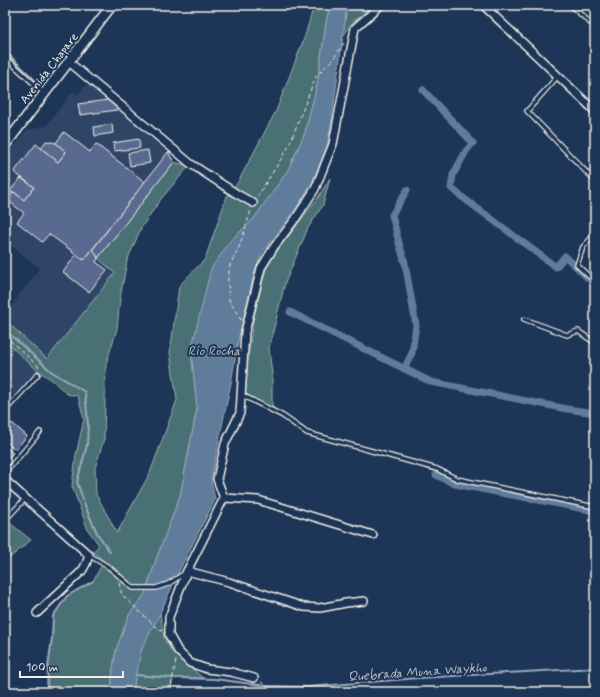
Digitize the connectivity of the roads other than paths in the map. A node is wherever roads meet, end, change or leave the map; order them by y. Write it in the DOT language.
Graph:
graph roads {
  1 [pos="112,5"];
  2 [pos="380,5"];
  3 [pos="483,5"];
  4 [pos="570,5"];
  5 [pos="595,27"];
  6 [pos="5,57"];
  7 [pos="69,62"];
  8 [pos="558,76"];
  9 [pos="44,94"];
  10 [pos="595,111"];
  11 [pos="5,145"];
  12 [pos="595,181"];
  13 [pos="253,203"];
  14 [pos="595,234"];
  15 [pos="595,282"];
  16 [pos="524,319"];
  17 [pos="595,343"];
  18 [pos="38,374"];
  19 [pos="241,395"];
  20 [pos="5,411"];
  21 [pos="40,432"];
  22 [pos="5,473"];
  23 [pos="5,480"];
  24 [pos="224,498"];
  25 [pos="25,499"];
  26 [pos="595,507"];
  27 [pos="8,517"];
  28 [pos="373,535"];
  29 [pos="89,555"];
  30 [pos="187,571"];
  31 [pos="364,602"];
  32 [pos="37,613"];
  33 [pos="254,678"];
  1 -- 7 [label="main road, Avenida Chapare"];
  2 -- 19 [label="street"];
  3 -- 8 [label="street"];
  4 -- 5 [label="lane"];
  6 -- 9 [label="lane"];
  7 -- 9 [label="main road, Avenida Chapare"];
  7 -- 13 [label="street"];
  8 -- 10 [label="street"];
  8 -- 12 [label="lane"];
  9 -- 11 [label="main road, Avenida Chapare"];
  14 -- 15 [label="lane"];
  16 -- 17 [label="lane"];
  18 -- 20 [label="lane"];
  19 -- 24 [label="street"];
  19 -- 26 [label="lane"];
  21 -- 22 [label="lane"];
  23 -- 25 [label="street"];
  24 -- 28 [label="street"];
  24 -- 30 [label="street"];
  25 -- 27 [label="lane"];
  25 -- 29 [label="street"];
  29 -- 30 [label="lane"];
  29 -- 32 [label="street"];
  30 -- 31 [label="street"];
  30 -- 33 [label="street"];
}
